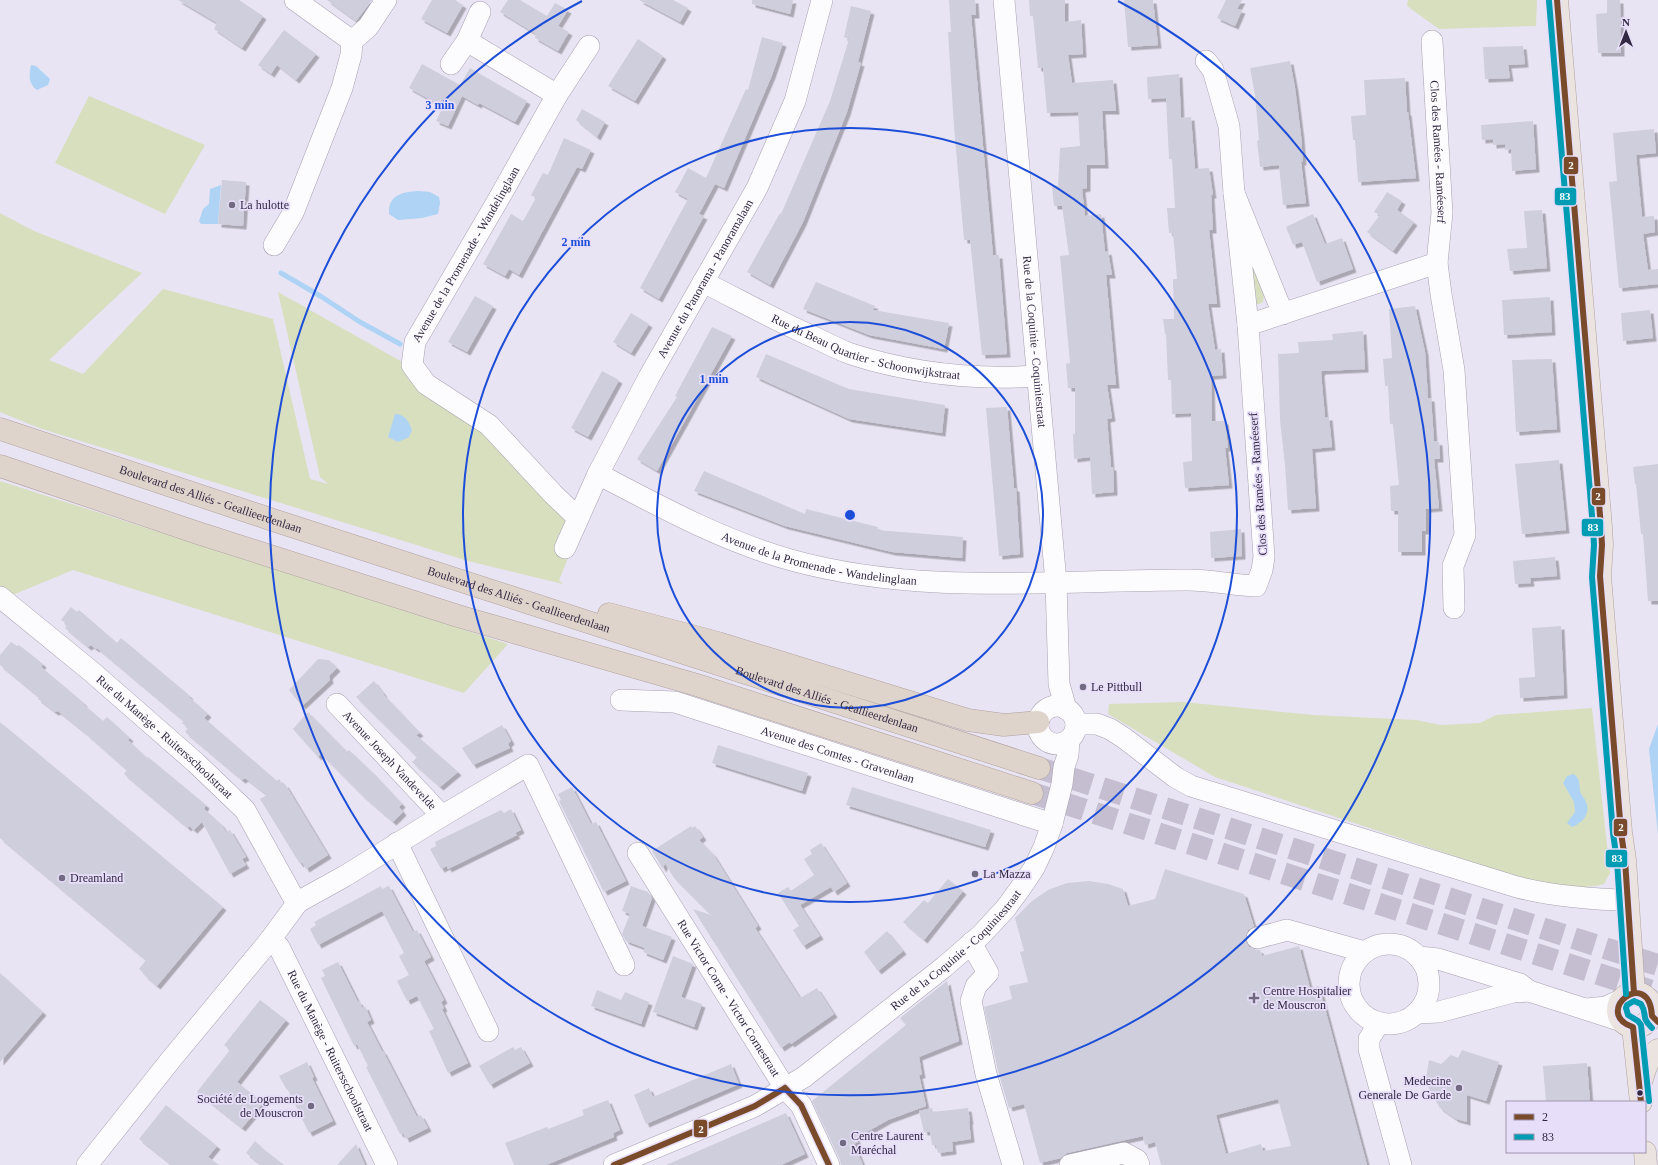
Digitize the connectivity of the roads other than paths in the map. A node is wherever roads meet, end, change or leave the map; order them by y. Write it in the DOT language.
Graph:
graph roads {
  1 [pos="294,0"];
  2 [pos="386,0"];
  3 [pos="822,0"];
  4 [pos="1004,0"];
  5 [pos="1557,0"];
  6 [pos="480,12"];
  7 [pos="352,41"];
  8 [pos="467,41"];
  9 [pos="1432,41"];
  10 [pos="589,46"];
  11 [pos="1206,61"];
  12 [pos="451,64"];
  13 [pos="557,95"];
  14 [pos="1234,193"];
  15 [pos="274,245"];
  16 [pos="1437,263"];
  17 [pos="703,282"];
  18 [pos="1283,314"];
  19 [pos="1248,325"];
  20 [pos="1037,376"];
  21 [pos="0,429"];
  22 [pos="0,466"];
  23 [pos="598,474"];
  24 [pos="578,518"];
  25 [pos="565,548"];
  26 [pos="1056,582"];
  27 [pos="0,597"];
  28 [pos="512,597"];
  29 [pos="1454,608"];
  30 [pos="621,700"];
  31 [pos="337,704"];
  32 [pos="1059,724"];
  33 [pos="1039,768"];
  34 [pos="1032,793"];
  35 [pos="442,816"];
  36 [pos="1052,824"];
  37 [pos="397,843"];
  38 [pos="638,852"];
  39 [pos="1628,900"];
  40 [pos="298,902"];
  41 [pos="1257,938"];
  42 [pos="270,940"];
  43 [pos="971,943"];
  44 [pos="1366,952"];
  45 [pos="1419,957"];
  46 [pos="624,965"];
  47 [pos="1499,977"];
  48 [pos="1529,991"];
  49 [pos="1628,996"];
  50 [pos="1494,997"];
  51 [pos="1586,1009"];
  52 [pos="1417,1013"];
  53 [pos="1655,1019"];
  54 [pos="1380,1023"];
  55 [pos="1627,1024"];
  56 [pos="488,1031"];
  57 [pos="1658,1050"];
  58 [pos="785,1088"];
  59 [pos="1640,1094"];
  60 [pos="1645,1153"];
  61 [pos="87,1165"];
  62 [pos="387,1165"];
  63 [pos="614,1165"];
  64 [pos="829,1165"];
  65 [pos="1013,1165"];
  66 [pos="1070,1165"];
  67 [pos="1139,1165"];
  68 [pos="1401,1165"];
  69 [pos="1646,1165"];
  1 -- 7 [label="street"];
  2 -- 7 [label="street"];
  3 -- 17 [label="street, Avenue du Panorama - Panoramalaan"];
  4 -- 20 [label="street, Rue de la Coquinie - Coquiniestraat"];
  5 -- 39 [label="main road"];
  6 -- 8 [label="street"];
  7 -- 15 [label="street"];
  8 -- 12 [label="street"];
  8 -- 13 [label="street"];
  9 -- 16 [label="street, Clos des Ramées - Raméeserf"];
  10 -- 13 [label="street, Avenue de la Promenade - Wandelinglaan"];
  11 -- 14 [label="street, Clos des Ramées - Raméeserf"];
  13 -- 24 [label="street, Avenue de la Promenade - Wandelinglaan"];
  14 -- 18 [label="street, Clos des Ramées - Raméeserf"];
  14 -- 19 [label="street, Clos des Ramées - Raméeserf"];
  16 -- 18 [label="street"];
  16 -- 29 [label="street, Clos des Ramées - Raméeserf"];
  17 -- 20 [label="street, Rue du Beau Quartier - Schoonwijkstraat"];
  17 -- 23 [label="street, Avenue du Panorama - Panoramalaan"];
  18 -- 19 [label="street"];
  19 -- 26 [label="street, Clos des Ramées - Raméeserf"];
  20 -- 26 [label="street, Rue de la Coquinie - Coquiniestraat"];
  21 -- 28 [label="highway, Boulevard des Alliés - Geallieerdenlaan"];
  22 -- 34 [label="highway"];
  23 -- 24 [label="street, Avenue du Panorama - Panoramalaan"];
  23 -- 26 [label="street, Avenue de la Promenade - Wandelinglaan"];
  24 -- 25 [label="street, Avenue du Panorama - Panoramalaan"];
  26 -- 32 [label="street, Rue de la Coquinie - Coquiniestraat"];
  27 -- 40 [label="street, Rue du Manège - Ruitersschoolstraat"];
  28 -- 32 [label="highway"];
  28 -- 33 [label="highway, Boulevard des Alliés - Geallieerdenlaan"];
  30 -- 36 [label="street, Avenue des Comtes - Gravenlaan"];
  31 -- 35 [label="street, Avenue Joseph Vandevelde"];
  32 -- 36 [label="street, Rue de la Coquinie - Coquiniestraat"];
  32 -- 39 [label="street"];
  35 -- 37 [label="street"];
  35 -- 46 [label="street"];
  36 -- 43 [label="street, Rue de la Coquinie - Coquiniestraat"];
  37 -- 40 [label="street"];
  37 -- 56 [label="street"];
  38 -- 58 [label="street, Rue Victor Corne - Victor Cornestraat"];
  39 -- 49 [label="main road"];
  40 -- 42 [label="street"];
  41 -- 44 [label="street"];
  42 -- 61 [label="street"];
  42 -- 62 [label="street, Rue du Manège - Ruitersschoolstraat"];
  43 -- 58 [label="street, Rue de la Coquinie - Coquiniestraat"];
  43 -- 65 [label="street"];
  44 -- 45 [label="street"];
  44 -- 54 [label="street"];
  45 -- 47 [label="street"];
  45 -- 52 [label="street"];
  47 -- 48 [label="street"];
  47 -- 50 [label="street"];
  48 -- 50 [label="street"];
  48 -- 51 [label="street"];
  49 -- 51 [label="street"];
  49 -- 53 [label="main road"];
  49 -- 55 [label="main road"];
  50 -- 52 [label="street"];
  51 -- 55 [label="street"];
  52 -- 54 [label="street"];
  53 -- 55 [label="main road"];
  54 -- 68 [label="street"];
  55 -- 59 [label="main road"];
  57 -- 59 [label="main road"];
  58 -- 63 [label="street, Rue de la Coquinie - Coquiniestraat"];
  58 -- 64 [label="street, Rue Victor Corne - Victor Cornestraat"];
  60 -- 69 [label="main road"];
  66 -- 67 [label="street"];
}
